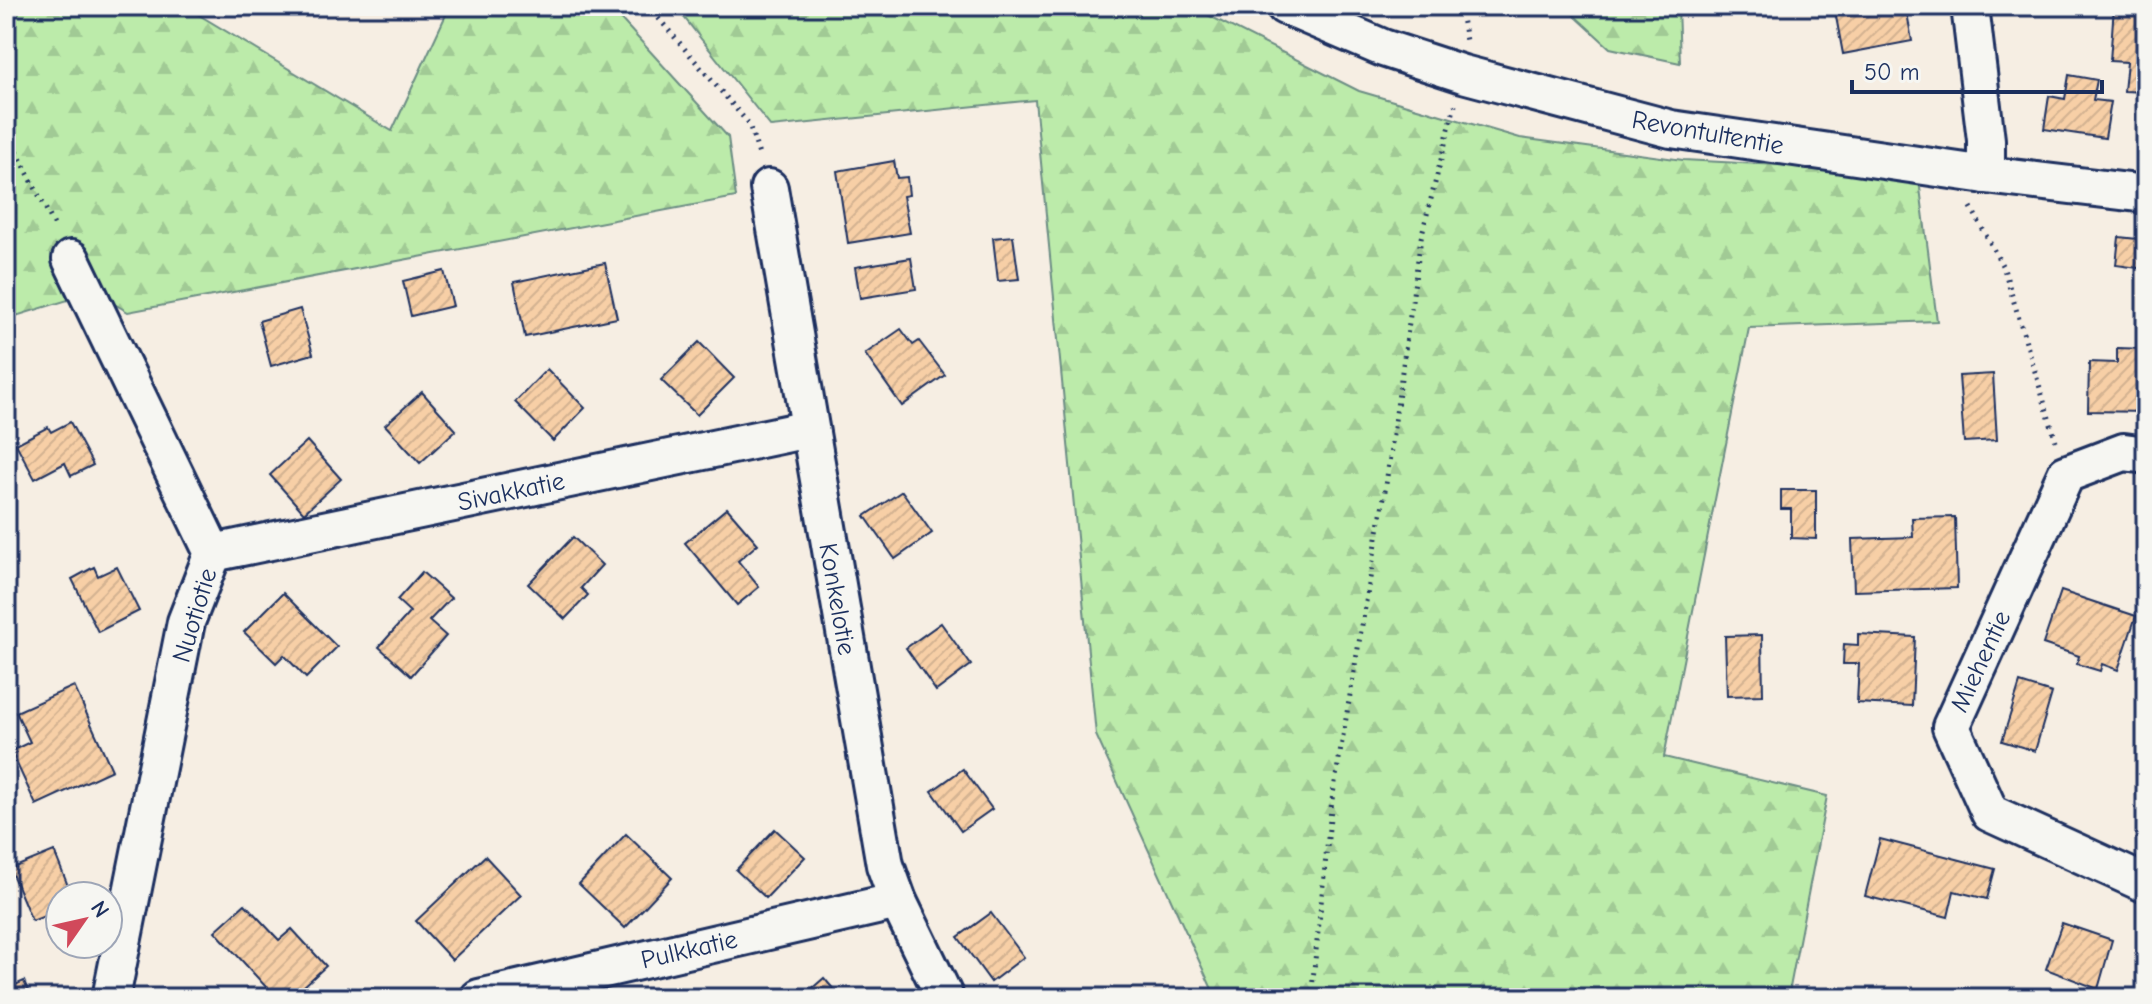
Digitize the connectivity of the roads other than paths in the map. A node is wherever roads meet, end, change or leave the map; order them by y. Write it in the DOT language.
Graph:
graph roads {
  1 [pos="1285,6"];
  2 [pos="1970,6"];
  3 [pos="1969,172"];
  4 [pos="769,188"];
  5 [pos="2146,194"];
  6 [pos="71,259"];
  7 [pos="809,429"];
  8 [pos="2146,455"];
  9 [pos="213,553"];
  10 [pos="2146,884"];
  11 [pos="898,901"];
  12 [pos="111,998"];
  13 [pos="479,998"];
  14 [pos="945,998"];
  1 -- 3 [label="street, Revontultentie"];
  2 -- 3 [label="street"];
  3 -- 5 [label="street, Revontultentie"];
  4 -- 7 [label="street, Konkelotie"];
  6 -- 9 [label="street, Nuotiotie"];
  7 -- 9 [label="street, Sivakkatie"];
  7 -- 11 [label="street, Konkelotie"];
  8 -- 10 [label="street, Miehentie"];
  9 -- 12 [label="street, Nuotiotie"];
  11 -- 13 [label="street, Pulkkatie"];
  11 -- 14 [label="street, Konkelotie"];
}
